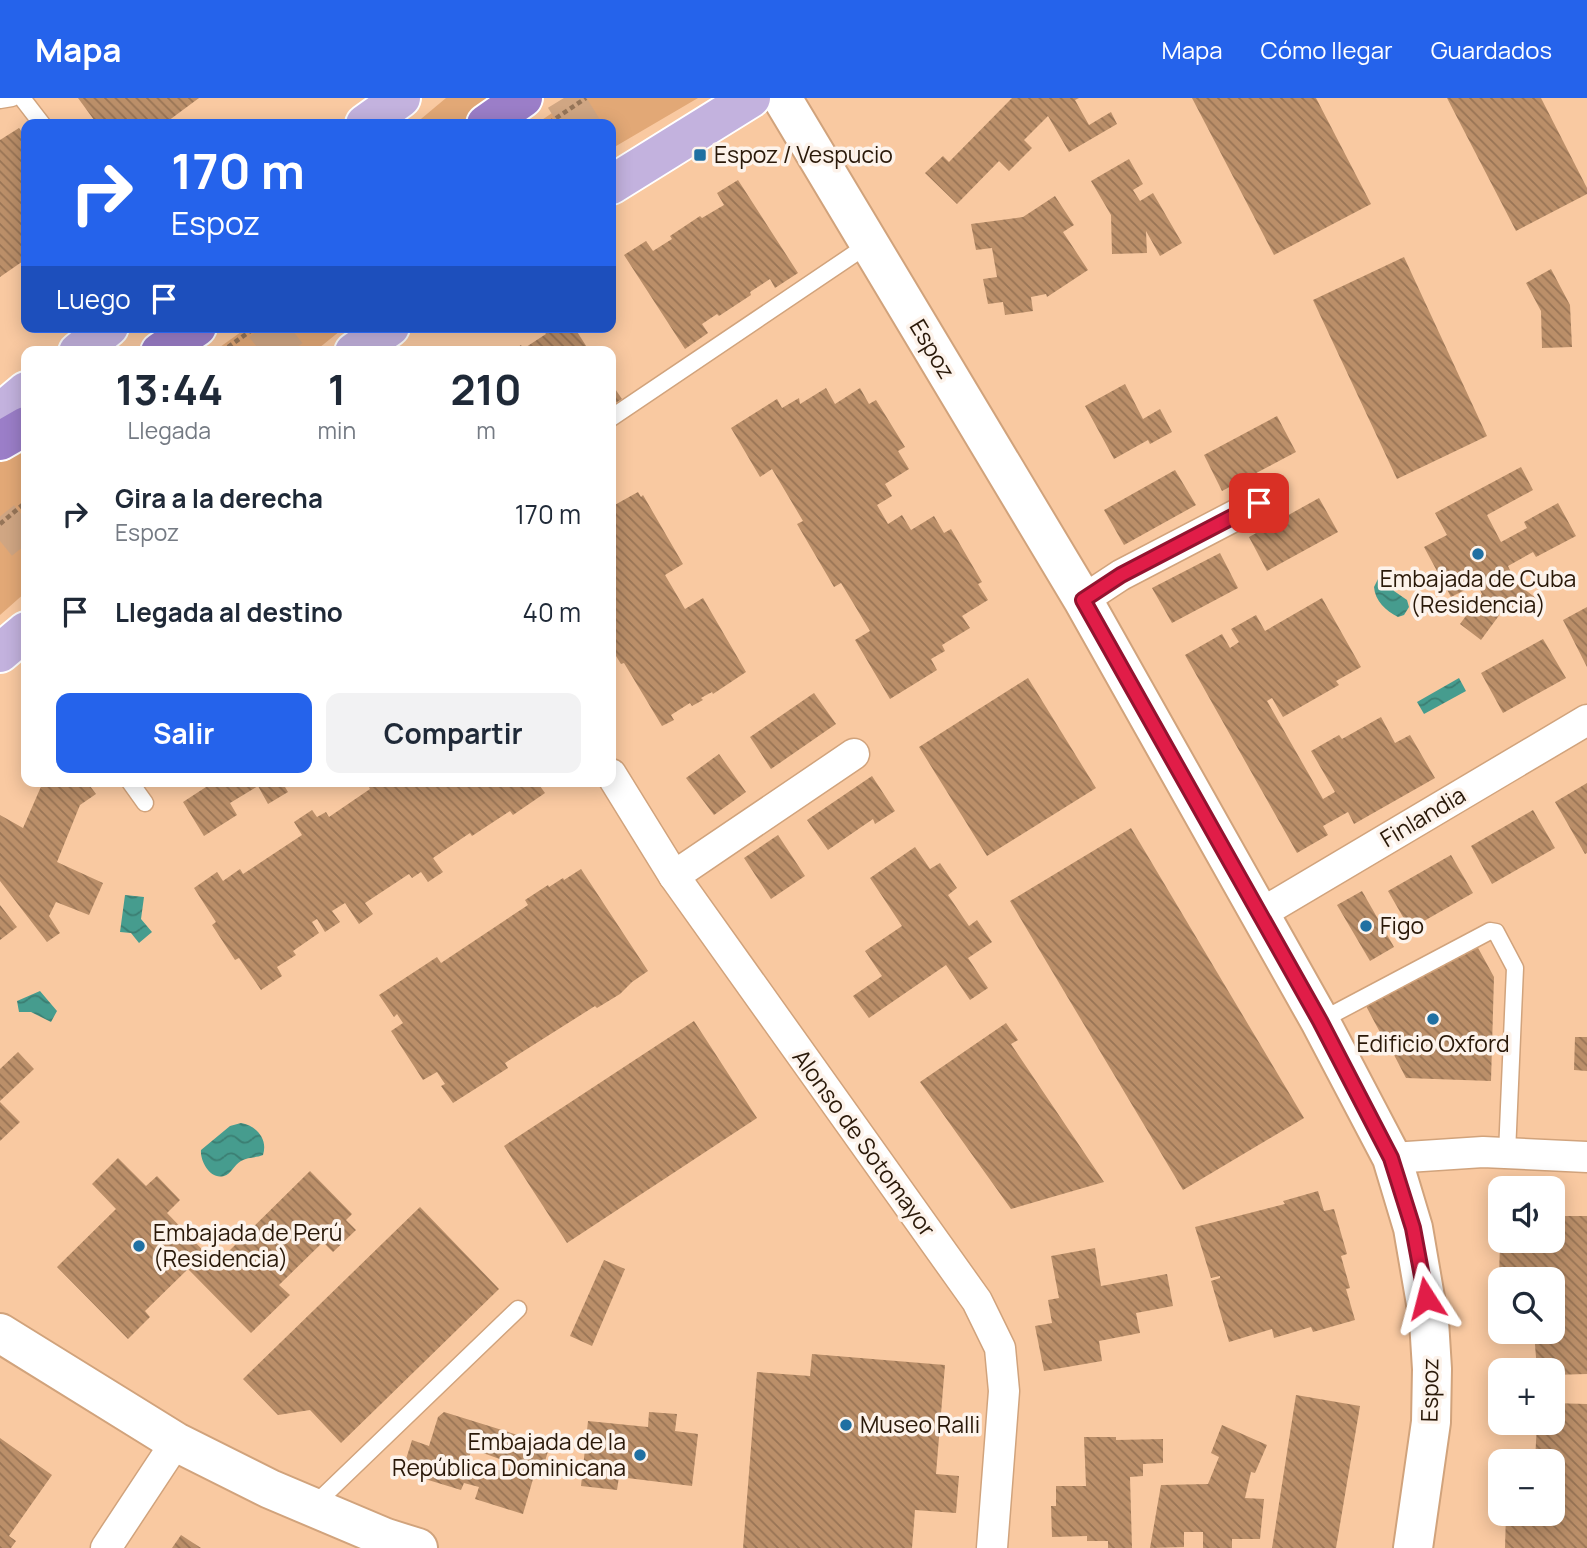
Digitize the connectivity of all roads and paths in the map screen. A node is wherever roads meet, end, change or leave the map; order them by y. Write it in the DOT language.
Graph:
graph roads {
  1 [pos="12,98"];
  2 [pos="22,98"];
  3 [pos="401,98"];
  4 [pos="523,98"];
  5 [pos="586,98"];
  6 [pos="751,98"];
  7 [pos="782,98"];
  8 [pos="0,100"];
  9 [pos="38,119"];
  10 [pos="372,119"];
  11 [pos="492,119"];
  12 [pos="555,119"];
  13 [pos="616,182"];
  14 [pos="869,244"];
  15 [pos="101,333"];
  16 [pos="188,333"];
  17 [pos="247,333"];
  18 [pos="381,333"];
  19 [pos="85,346"];
  20 [pos="169,346"];
  21 [pos="229,346"];
  22 [pos="363,346"];
  23 [pos="21,395"];
  24 [pos="0,413"];
  25 [pos="616,415"];
  26 [pos="21,429"];
  27 [pos="0,441"];
  28 [pos="1259,503"];
  29 [pos="21,506"];
  30 [pos="0,524"];
  31 [pos="1083,600"];
  32 [pos="1587,720"];
  33 [pos="854,754"];
  34 [pos="616,782"];
  35 [pos="134,787"];
  36 [pos="145,803"];
  37 [pos="674,876"];
  38 [pos="1260,914"];
  39 [pos="1320,1021"];
  40 [pos="1507,1153"];
  41 [pos="1587,1157"];
  42 [pos="1391,1158"];
  43 [pos="518,1309"];
  44 [pos="0,1333"];
  45 [pos="176,1442"];
  46 [pos="313,1507"];
  47 [pos="106,1548"];
  48 [pos="418,1548"];
  49 [pos="992,1548"];
  50 [pos="1413,1548"];
  1 -- 8 [label="lane"];
  2 -- 9 [label="lane"];
  3 -- 10 [label="main road"];
  4 -- 11 [label="highway"];
  5 -- 12 [label="path"];
  6 -- 13 [label="main road"];
  7 -- 14 [label="street, Espoz"];
  14 -- 25 [label="lane"];
  14 -- 31 [label="street, Espoz"];
  15 -- 19 [label="main road"];
  16 -- 20 [label="highway"];
  17 -- 21 [label="path"];
  18 -- 22 [label="main road"];
  23 -- 24 [label="main road"];
  26 -- 27 [label="highway"];
  28 -- 31 [label="street"];
  29 -- 30 [label="path"];
  31 -- 38 [label="street, Espoz"];
  32 -- 38 [label="street, Finlandia"];
  33 -- 37 [label="street"];
  34 -- 37 [label="street, Alonso de Sotomayor"];
  35 -- 36 [label="lane"];
  37 -- 49 [label="street, Alonso de Sotomayor"];
  38 -- 39 [label="street, Espoz"];
  39 -- 40 [label="lane"];
  39 -- 42 [label="street, Espoz"];
  40 -- 41 [label="street"];
  40 -- 42 [label="street"];
  42 -- 50 [label="street, Espoz"];
  43 -- 46 [label="lane"];
  44 -- 45 [label="street"];
  45 -- 46 [label="street"];
  45 -- 47 [label="street"];
  46 -- 48 [label="street"];
}
